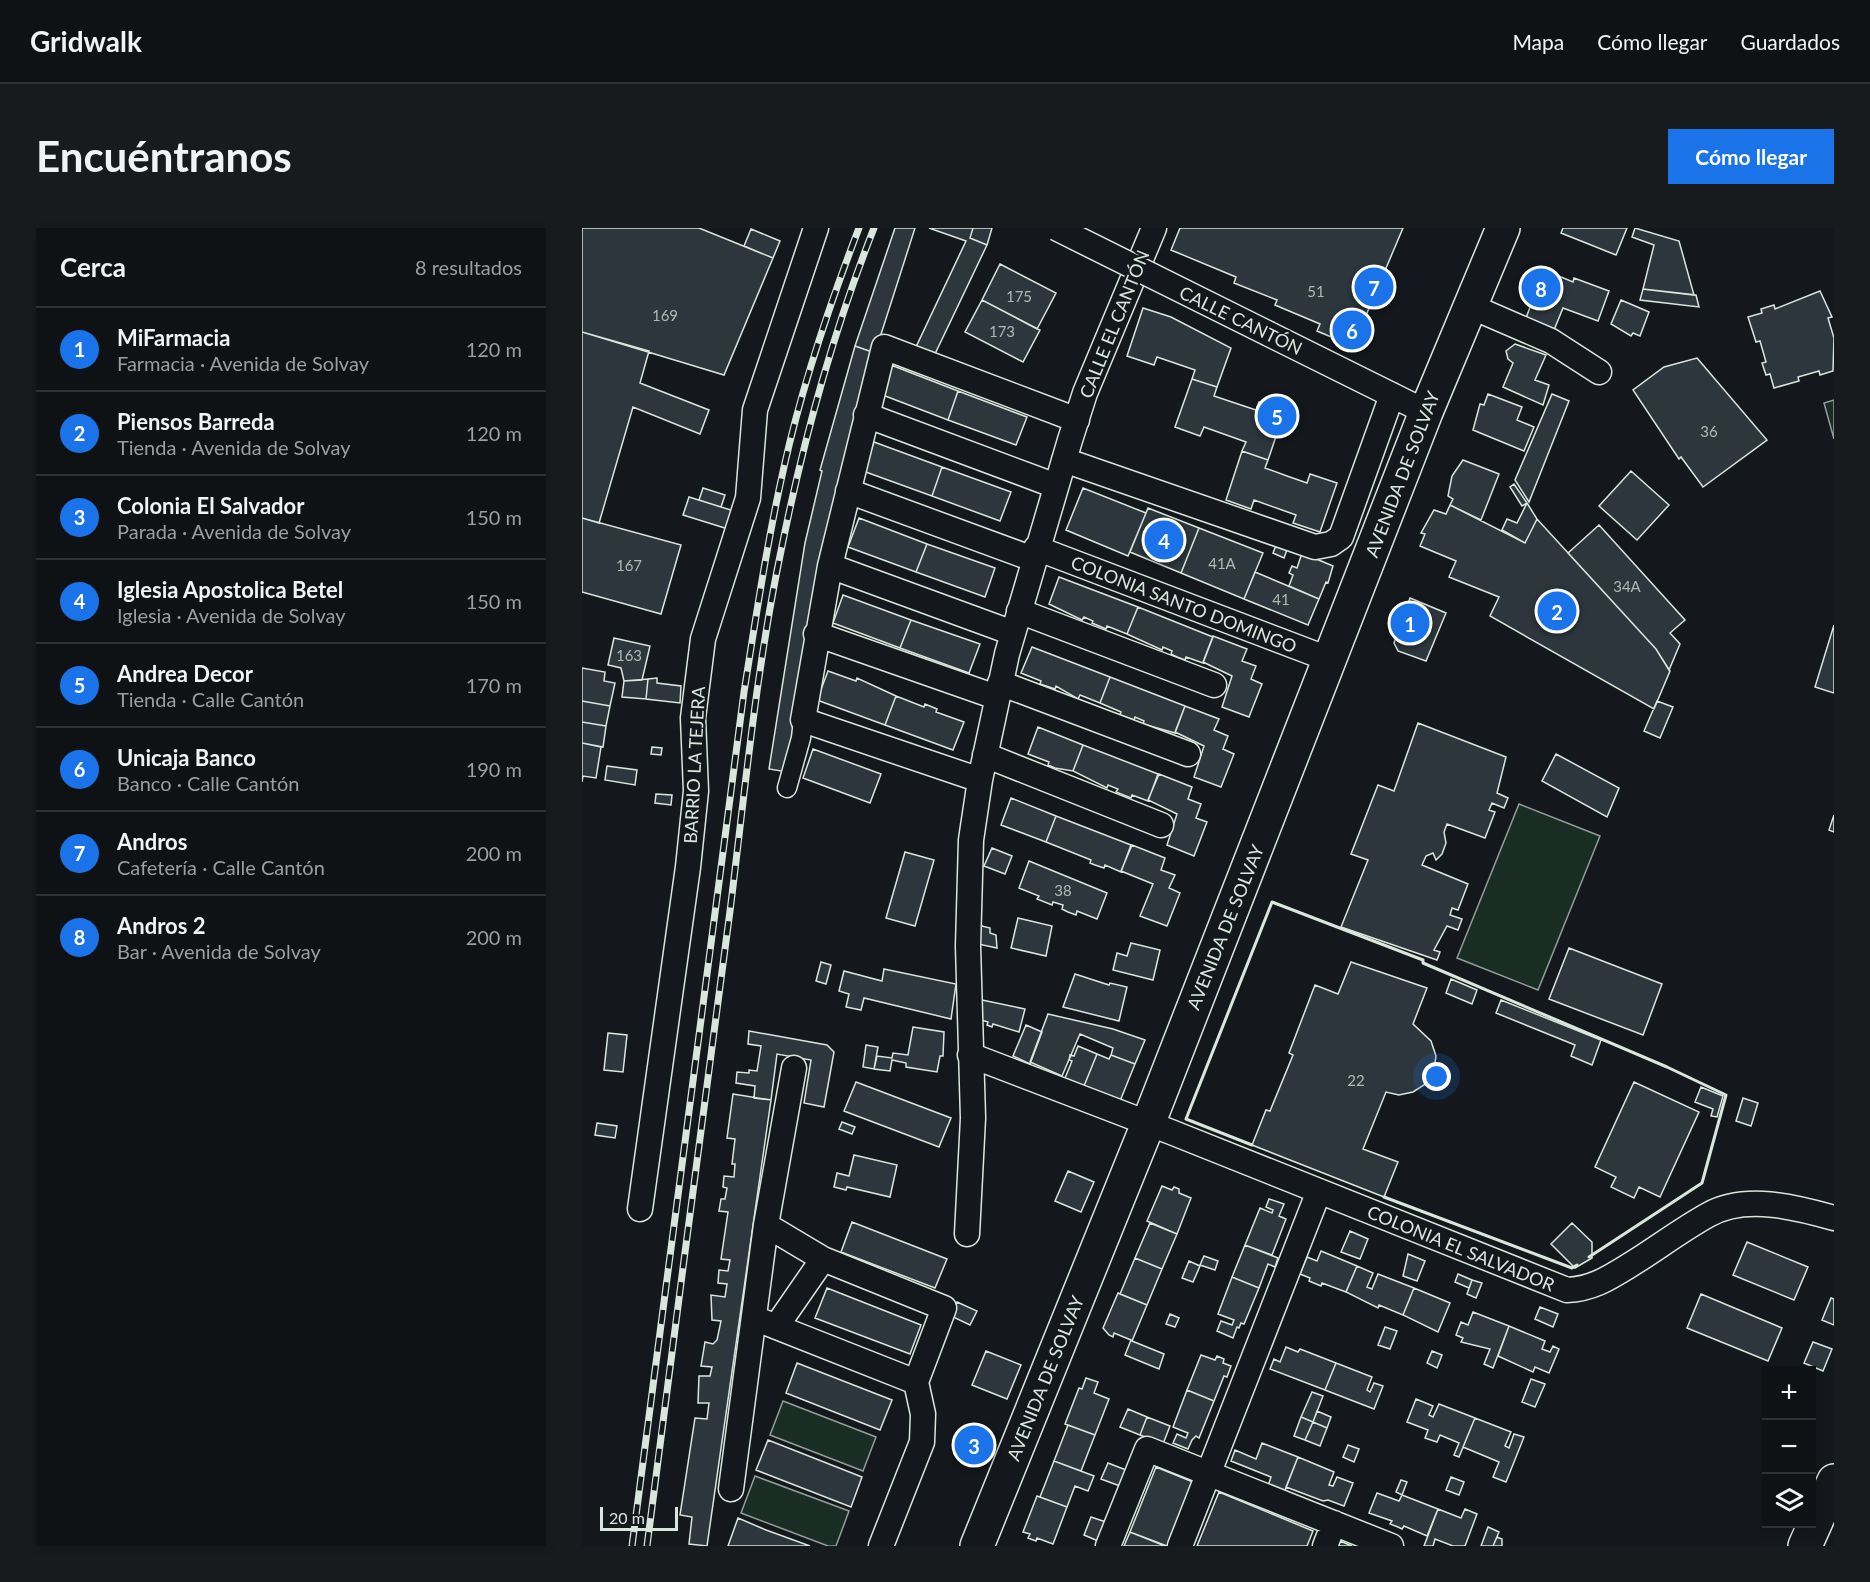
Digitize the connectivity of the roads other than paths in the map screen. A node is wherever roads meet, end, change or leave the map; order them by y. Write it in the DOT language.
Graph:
graph roads {
  1 [pos="816,228"];
  2 [pos="1056,228"];
  3 [pos="1154,228"];
  4 [pos="1503,228"];
  5 [pos="1470,306"];
  6 [pos="1599,372"];
  7 [pos="1392,395"];
  8 [pos="1426,412"];
  9 [pos="866,415"];
  10 [pos="1077,420"];
  11 [pos="1064,460"];
  12 [pos="1056,486"];
  13 [pos="848,491"];
  14 [pos="1035,553"];
  15 [pos="830,566"];
  16 [pos="1016,622"];
  17 [pos="816,634"];
  18 [pos="1331,660"];
  19 [pos="1214,685"];
  20 [pos="998,690"];
  21 [pos="803,720"];
  22 [pos="1188,754"];
  23 [pos="985,755"];
  24 [pos="980,780"];
  25 [pos="787,788"];
  26 [pos="1161,825"];
  27 [pos="970,1055"];
  28 [pos="794,1068"];
  29 [pos="1148,1124"];
  30 [pos="1319,1191"];
  31 [pos="640,1209"];
  32 [pos="1834,1218"];
  33 [pos="766,1225"];
  34 [pos="967,1234"];
  35 [pos="823,1259"];
  36 [pos="765,1322"];
  37 [pos="916,1382"];
  38 [pos="1208,1472"];
  39 [pos="1834,1481"];
  40 [pos="731,1489"];
  41 [pos="1334,1523"];
  42 [pos="881,1546"];
  43 [pos="976,1546"];
  44 [pos="1108,1546"];
  45 [pos="1180,1546"];
  46 [pos="1325,1546"];
  47 [pos="1391,1546"];
  48 [pos="1805,1546"];
  1 -- 31 [label="street, BARRIO LA TEJERA"];
  2 -- 7 [label="street, CALLE CANTÓN, bridge"];
  3 -- 10 [label="street, CALLE EL CANTÓN"];
  4 -- 5 [label="highway, AVENIDA DE SOLVAY"];
  5 -- 6 [label="street"];
  5 -- 8 [label="highway, AVENIDA DE SOLVAY"];
  7 -- 8 [label="street, CALLE CANTÓN"];
  7 -- 11 [label="street, AVENIDA DE SOLVAY"];
  8 -- 18 [label="highway, AVENIDA DE SOLVAY"];
  9 -- 10 [label="street"];
  9 -- 12 [label="street"];
  9 -- 13 [label="street"];
  10 -- 11 [label="street"];
  11 -- 12 [label="street"];
  12 -- 14 [label="street"];
  13 -- 14 [label="street, COLONIA SANTO DOMINGO"];
  13 -- 15 [label="street"];
  14 -- 16 [label="street"];
  14 -- 18 [label="street, COLONIA SANTO DOMINGO"];
  15 -- 16 [label="street"];
  15 -- 17 [label="street"];
  16 -- 19 [label="street"];
  16 -- 20 [label="street"];
  17 -- 20 [label="street"];
  17 -- 21 [label="street"];
  18 -- 29 [label="highway, AVENIDA DE SOLVAY"];
  20 -- 22 [label="street"];
  20 -- 23 [label="street"];
  21 -- 24 [label="street"];
  21 -- 25 [label="street"];
  23 -- 24 [label="street"];
  23 -- 26 [label="street"];
  24 -- 27 [label="street"];
  27 -- 29 [label="street"];
  27 -- 34 [label="street"];
  28 -- 33 [label="street"];
  29 -- 30 [label="street, COLONIA EL SALVADOR"];
  29 -- 43 [label="highway, AVENIDA DE SOLVAY"];
  30 -- 32 [label="street, COLONIA EL SALVADOR"];
  30 -- 38 [label="street"];
  33 -- 35 [label="street"];
  33 -- 36 [label="street"];
  35 -- 36 [label="street"];
  35 -- 37 [label="street"];
  36 -- 37 [label="street"];
  36 -- 40 [label="street"];
  37 -- 42 [label="street"];
  38 -- 41 [label="street"];
  38 -- 44 [label="street"];
  38 -- 45 [label="street"];
  39 -- 48 [label="highway"];
  41 -- 46 [label="street"];
  41 -- 47 [label="street"];
}
